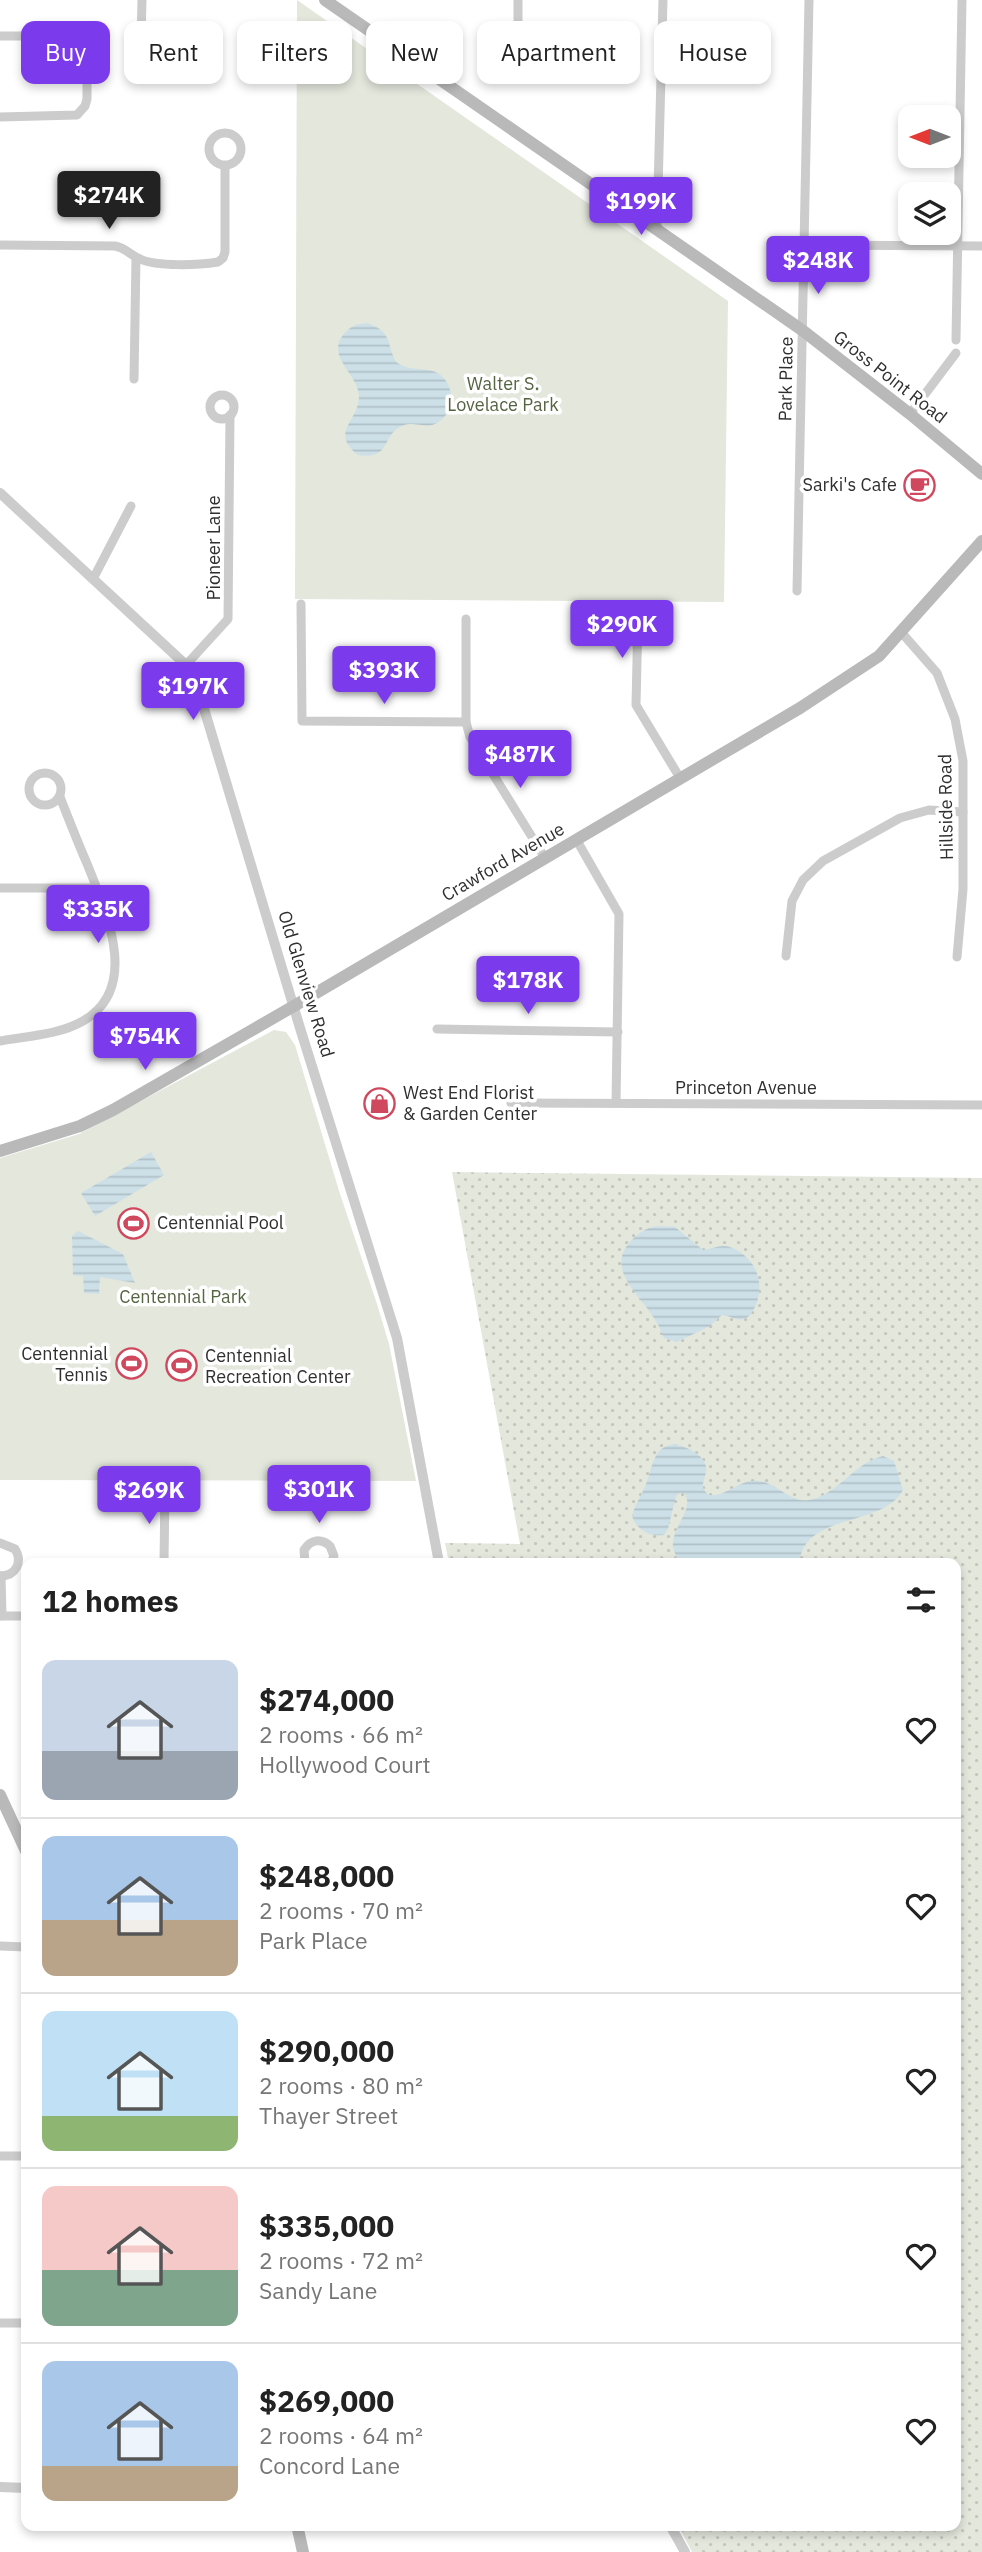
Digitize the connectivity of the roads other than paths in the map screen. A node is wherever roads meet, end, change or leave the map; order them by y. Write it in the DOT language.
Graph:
graph roads {
  1 [pos="142,0"];
  2 [pos="325,0"];
  3 [pos="518,0"];
  4 [pos="663,0"];
  5 [pos="809,0"];
  6 [pos="962,0"];
  7 [pos="141,21"];
  8 [pos="518,21"];
  9 [pos="0,36"];
  10 [pos="0,117"];
  11 [pos="225,166"];
  12 [pos="657,228"];
  13 [pos="0,245"];
  14 [pos="805,245"];
  15 [pos="958,246"];
  16 [pos="982,246"];
  17 [pos="136,258"];
  18 [pos="802,330"];
  19 [pos="956,340"];
  20 [pos="956,353"];
  21 [pos="134,379"];
  22 [pos="911,414"];
  23 [pos="230,415"];
  24 [pos="982,474"];
  25 [pos="0,493"];
  26 [pos="131,506"];
  27 [pos="982,541"];
  28 [pos="93,579"];
  29 [pos="797,591"];
  30 [pos="301,604"];
  31 [pos="638,616"];
  32 [pos="466,619"];
  33 [pos="901,632"];
  34 [pos="186,666"];
  35 [pos="466,722"];
  36 [pos="680,778"];
  37 [pos="60,797"];
  38 [pos="963,812"];
  39 [pos="576,839"];
  40 [pos="545,858"];
  41 [pos="0,888"];
  42 [pos="96,888"];
  43 [pos="786,957"];
  44 [pos="957,957"];
  45 [pos="294,1006"];
  46 [pos="437,1029"];
  47 [pos="618,1032"];
  48 [pos="0,1041"];
  49 [pos="511,1103"];
  50 [pos="616,1103"];
  51 [pos="982,1105"];
  52 [pos="0,1151"];
  53 [pos="165,1490"];
  54 [pos="0,1544"];
  55 [pos="164,1558"];
  56 [pos="305,1558"];
  57 [pos="334,1558"];
  58 [pos="438,1558"];
  59 [pos="1,1576"];
  60 [pos="1,1616"];
  61 [pos="21,1616"];
  62 [pos="0,1795"];
  63 [pos="21,1840"];
  64 [pos="0,1946"];
  65 [pos="21,1947"];
  66 [pos="0,2156"];
  67 [pos="21,2156"];
  68 [pos="0,2323"];
  69 [pos="21,2323"];
  70 [pos="0,2487"];
  71 [pos="21,2488"];
  72 [pos="298,2531"];
  73 [pos="673,2531"];
  74 [pos="303,2552"];
  75 [pos="685,2552"];
  1 -- 7 [label="street"];
  2 -- 12 [label="main road, Gross Point Road"];
  3 -- 8 [label="street"];
  4 -- 12 [label="street"];
  5 -- 14 [label="street, Park Place"];
  6 -- 15 [label="street"];
  9 -- 10 [label="street"];
  11 -- 17 [label="street"];
  12 -- 18 [label="main road, Gross Point Road"];
  13 -- 17 [label="street"];
  14 -- 15 [label="street"];
  14 -- 18 [label="street, Park Place"];
  15 -- 16 [label="street"];
  15 -- 19 [label="street"];
  17 -- 21 [label="street"];
  18 -- 22 [label="main road, Gross Point Road"];
  18 -- 29 [label="street, Park Place"];
  20 -- 22 [label="street"];
  22 -- 24 [label="main road, Gross Point Road"];
  23 -- 34 [label="street, Pioneer Lane"];
  25 -- 28 [label="street, Old Glenview Road"];
  26 -- 28 [label="street"];
  27 -- 33 [label="main road, Crawford Avenue"];
  28 -- 34 [label="street, Old Glenview Road"];
  30 -- 35 [label="street"];
  31 -- 36 [label="street"];
  32 -- 35 [label="street"];
  33 -- 36 [label="main road, Crawford Avenue"];
  33 -- 38 [label="street, Hillside Road"];
  34 -- 45 [label="street, Old Glenview Road"];
  35 -- 40 [label="street"];
  36 -- 39 [label="main road, Crawford Avenue"];
  37 -- 42 [label="street"];
  38 -- 43 [label="street"];
  38 -- 44 [label="street, Hillside Road"];
  39 -- 40 [label="main road, Crawford Avenue"];
  39 -- 47 [label="street"];
  40 -- 45 [label="main road, Crawford Avenue"];
  41 -- 42 [label="street"];
  42 -- 48 [label="street"];
  45 -- 52 [label="main road, Crawford Avenue"];
  45 -- 58 [label="street, Old Glenview Road"];
  46 -- 47 [label="street"];
  47 -- 50 [label="street"];
  49 -- 50 [label="street, Princeton Avenue"];
  50 -- 51 [label="street, Princeton Avenue"];
  53 -- 55 [label="street"];
  54 -- 59 [label="street"];
  56 -- 57 [label="street"];
  59 -- 60 [label="street"];
  60 -- 61 [label="street"];
  62 -- 63 [label="main road"];
  64 -- 65 [label="street"];
  66 -- 67 [label="street"];
  68 -- 69 [label="street"];
  70 -- 71 [label="street"];
  72 -- 74 [label="main road"];
  73 -- 75 [label="street"];
}
